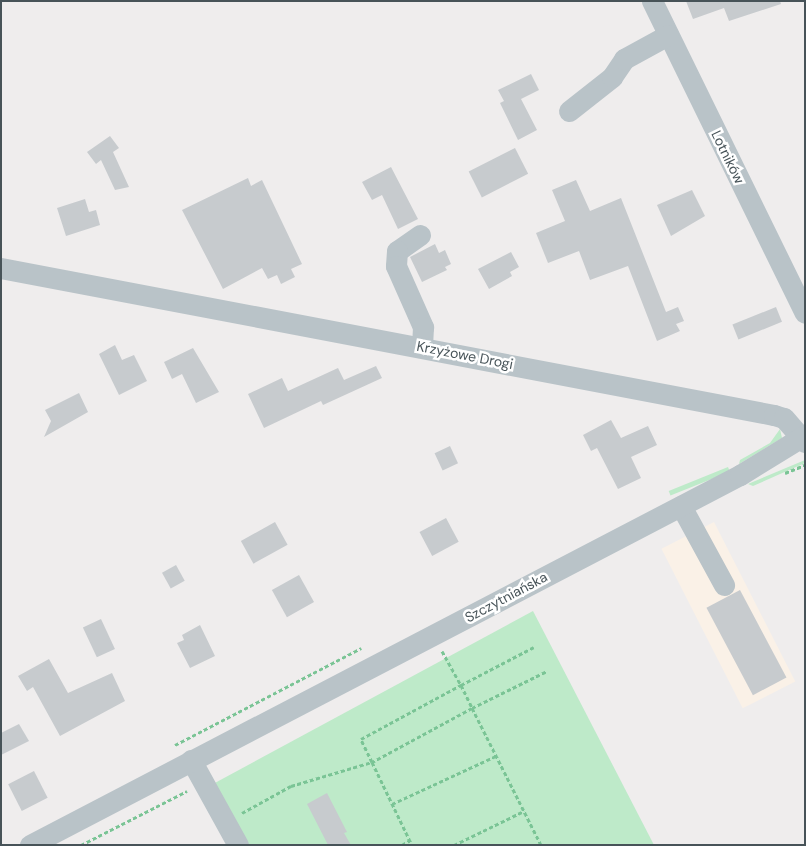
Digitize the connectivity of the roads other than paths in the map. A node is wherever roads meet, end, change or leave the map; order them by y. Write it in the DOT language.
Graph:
graph roads {
  1 [pos="652,1"];
  2 [pos="668,35"];
  3 [pos="569,111"];
  4 [pos="420,235"];
  5 [pos="1,268"];
  6 [pos="805,313"];
  7 [pos="422,347"];
  8 [pos="804,441"];
  9 [pos="681,506"];
  10 [pos="724,585"];
  11 [pos="191,760"];
  12 [pos="30,845"];
  13 [pos="238,845"];
  1 -- 2 [label="street, Lotników"];
  2 -- 3 [label="street"];
  2 -- 6 [label="street, Lotników"];
  4 -- 7 [label="street"];
  5 -- 7 [label="street, Krzyżowe Drogi"];
  7 -- 8 [label="street, Krzyżowe Drogi"];
  8 -- 9 [label="street, Szczytniańska"];
  9 -- 10 [label="street"];
  9 -- 11 [label="street, Szczytniańska"];
  11 -- 12 [label="street, Szczytniańska"];
  11 -- 13 [label="street"];
}
